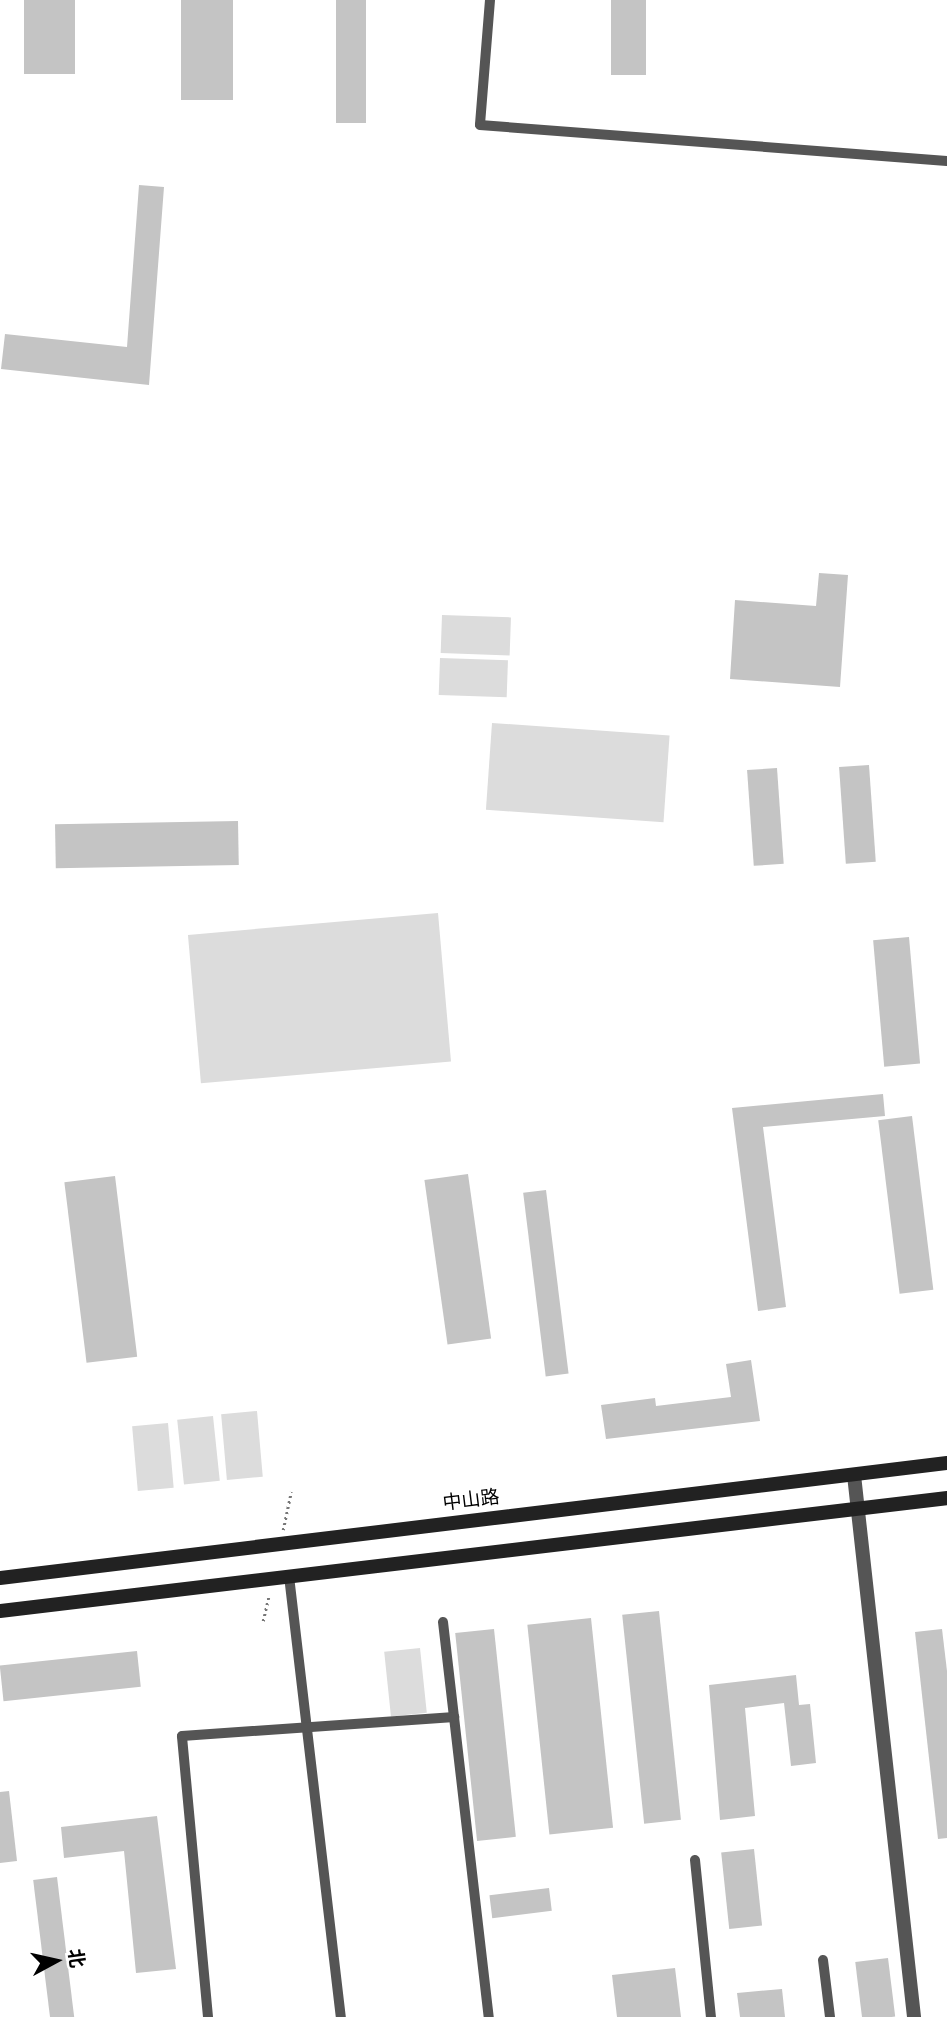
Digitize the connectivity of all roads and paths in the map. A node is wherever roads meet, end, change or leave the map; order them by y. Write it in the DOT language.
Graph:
graph roads {
  1 [pos="490,0"];
  2 [pos="947,161"];
  3 [pos="947,1464"];
  4 [pos="854,1475"];
  5 [pos="947,1498"];
  6 [pos="858,1508"];
  7 [pos="289,1576"];
  8 [pos="0,1578"];
  9 [pos="0,1611"];
  10 [pos="443,1622"];
  11 [pos="454,1717"];
  12 [pos="306,1730"];
  13 [pos="695,1860"];
  14 [pos="823,1960"];
  15 [pos="208,2017"];
  16 [pos="341,2017"];
  17 [pos="489,2017"];
  18 [pos="711,2017"];
  19 [pos="830,2017"];
  20 [pos="914,2017"];
  1 -- 2 [label="lane"];
  3 -- 4 [label="main road, 中山路"];
  4 -- 6 [label="street"];
  4 -- 8 [label="main road, 中山路"];
  5 -- 6 [label="main road"];
  6 -- 7 [label="main road"];
  6 -- 20 [label="street"];
  7 -- 9 [label="main road"];
  7 -- 12 [label="lane"];
  10 -- 11 [label="lane"];
  11 -- 12 [label="lane"];
  11 -- 17 [label="lane"];
  12 -- 15 [label="lane"];
  12 -- 16 [label="lane"];
  13 -- 18 [label="lane"];
  14 -- 19 [label="lane"];
}
